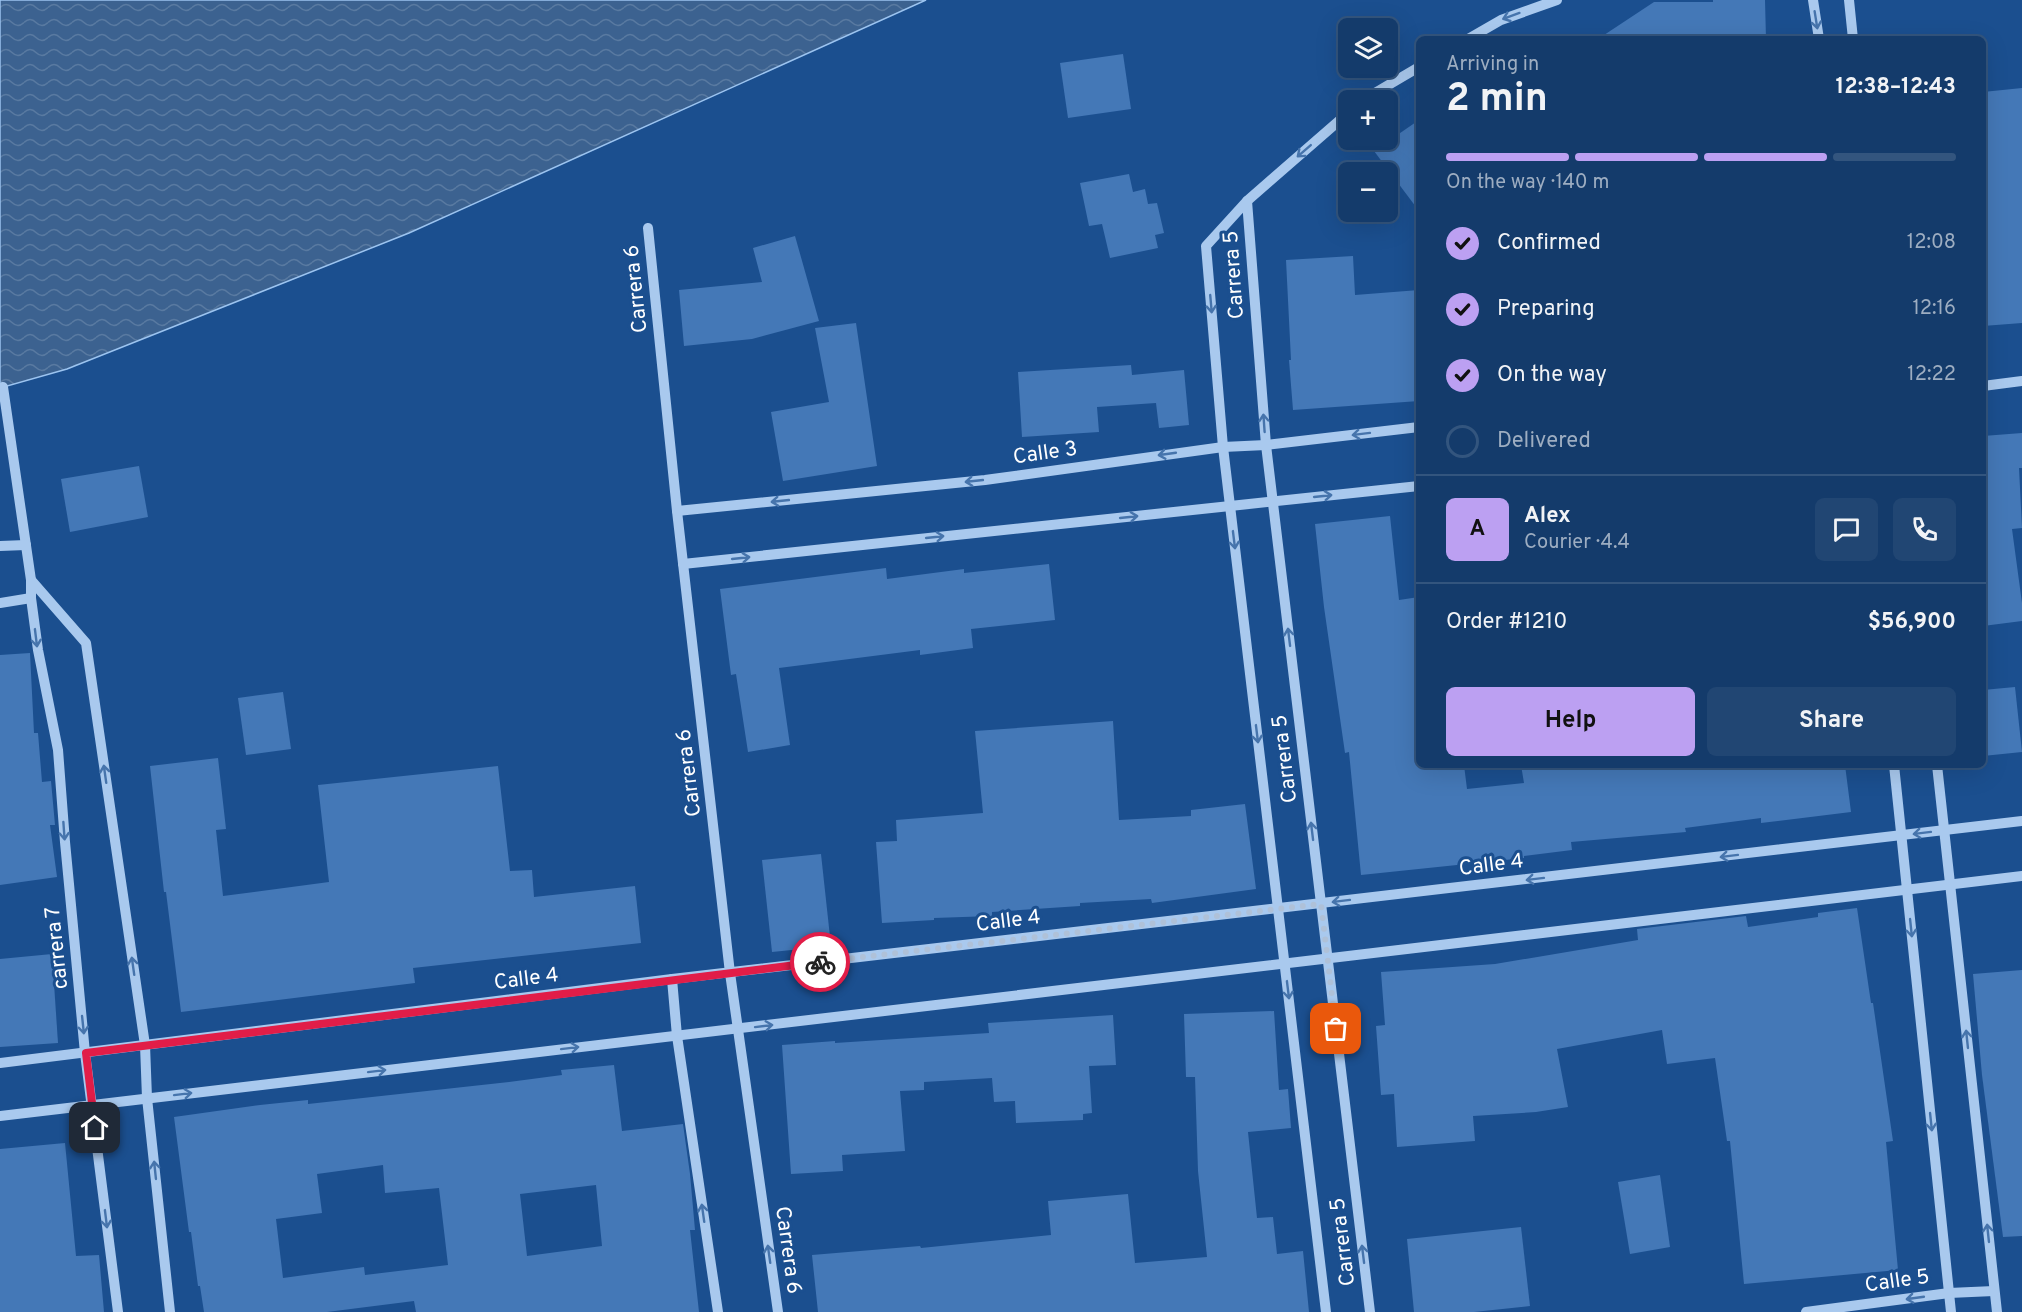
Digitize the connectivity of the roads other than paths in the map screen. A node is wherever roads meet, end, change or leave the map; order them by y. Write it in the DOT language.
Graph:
graph roads {
  1 [pos="1557,0"];
  2 [pos="1813,0"];
  3 [pos="1849,0"];
  4 [pos="1473,36"];
  5 [pos="1819,36"];
  6 [pos="1853,36"];
  7 [pos="1416,69"];
  8 [pos="1380,90"];
  9 [pos="1338,122"];
  10 [pos="1247,201"];
  11 [pos="648,228"];
  12 [pos="2022,381"];
  13 [pos="1986,386"];
  14 [pos="3,387"];
  15 [pos="1416,427"];
  16 [pos="1266,446"];
  17 [pos="1223,447"];
  18 [pos="1416,486"];
  19 [pos="1272,502"];
  20 [pos="1230,506"];
  21 [pos="677,511"];
  22 [pos="26,545"];
  23 [pos="0,546"];
  24 [pos="683,564"];
  25 [pos="31,580"];
  26 [pos="31,598"];
  27 [pos="0,603"];
  28 [pos="1894,768"];
  29 [pos="1936,768"];
  30 [pos="2022,821"];
  31 [pos="1944,830"];
  32 [pos="1902,836"];
  33 [pos="2022,876"];
  34 [pos="1950,885"];
  35 [pos="1907,890"];
  36 [pos="1321,904"];
  37 [pos="1278,909"];
  38 [pos="1327,959"];
  39 [pos="1284,964"];
  40 [pos="730,973"];
  41 [pos="672,980"];
  42 [pos="737,1029"];
  43 [pos="677,1036"];
  44 [pos="145,1045"];
  45 [pos="86,1053"];
  46 [pos="0,1063"];
  47 [pos="147,1098"];
  48 [pos="92,1105"];
  49 [pos="0,1116"];
  50 [pos="1994,1291"];
  51 [pos="1949,1293"];
  52 [pos="118,1312"];
  53 [pos="170,1312"];
  54 [pos="718,1312"];
  55 [pos="778,1312"];
  56 [pos="1326,1312"];
  57 [pos="1370,1312"];
  58 [pos="1806,1312"];
  59 [pos="1951,1312"];
  60 [pos="1996,1312"];
  1 -- 4 [label="street, one-way"];
  2 -- 5 [label="street, one-way"];
  3 -- 6 [label="street"];
  7 -- 8 [label="street"];
  9 -- 10 [label="street, one-way"];
  16 -- 10 [label="street, Carrera 5, one-way"];
  10 -- 17 [label="street, Carrera 5, one-way"];
  11 -- 21 [label="street, Carrera 6"];
  12 -- 13 [label="street"];
  14 -- 22 [label="street, carrera 7"];
  15 -- 16 [label="street, Calle 3, one-way"];
  16 -- 17 [label="street, Calle 3"];
  16 -- 19 [label="street, Carrera 5"];
  17 -- 20 [label="street, Carrera 5"];
  17 -- 21 [label="street, Calle 3, one-way"];
  19 -- 18 [label="street, one-way"];
  19 -- 20 [label="street"];
  36 -- 19 [label="street, Carrera 5, one-way"];
  24 -- 20 [label="street, one-way"];
  20 -- 37 [label="street, Carrera 5, one-way"];
  21 -- 24 [label="street, Carrera 6"];
  22 -- 23 [label="street"];
  22 -- 25 [label="street, carrera 7"];
  24 -- 40 [label="street, Carrera 6"];
  25 -- 26 [label="street, carrera 7"];
  44 -- 25 [label="street, one-way"];
  26 -- 27 [label="street"];
  26 -- 45 [label="street, carrera 7, one-way"];
  28 -- 32 [label="street"];
  29 -- 31 [label="street"];
  30 -- 31 [label="street, Calle 4"];
  31 -- 32 [label="street, Calle 4, one-way"];
  31 -- 34 [label="street"];
  32 -- 35 [label="street"];
  32 -- 36 [label="street, Calle 4, one-way"];
  33 -- 34 [label="street"];
  34 -- 35 [label="street"];
  50 -- 34 [label="street, one-way"];
  35 -- 38 [label="street"];
  35 -- 51 [label="street, one-way"];
  36 -- 37 [label="street, Calle 4"];
  36 -- 38 [label="street, Carrera 5"];
  37 -- 39 [label="street, Carrera 5"];
  37 -- 40 [label="street, Calle 4"];
  38 -- 39 [label="street"];
  57 -- 38 [label="street, Carrera 5, one-way"];
  42 -- 39 [label="street, one-way"];
  39 -- 56 [label="street, Carrera 5, one-way"];
  40 -- 41 [label="street, Calle 4"];
  40 -- 42 [label="street, Carrera 6"];
  41 -- 43 [label="street"];
  41 -- 44 [label="street, Calle 4"];
  42 -- 43 [label="street"];
  55 -- 42 [label="street, Carrera 6, one-way"];
  47 -- 43 [label="street, one-way"];
  54 -- 43 [label="street, one-way"];
  44 -- 45 [label="street, Calle 4"];
  44 -- 47 [label="street"];
  45 -- 46 [label="street, Calle 4"];
  45 -- 48 [label="street, carrera 7"];
  47 -- 48 [label="street"];
  53 -- 47 [label="street, one-way"];
  48 -- 49 [label="street"];
  48 -- 52 [label="street, carrera 7, one-way"];
  50 -- 51 [label="street, Calle 5"];
  50 -- 60 [label="street"];
  51 -- 58 [label="street, Calle 5, one-way"];
  51 -- 59 [label="street"];
}
